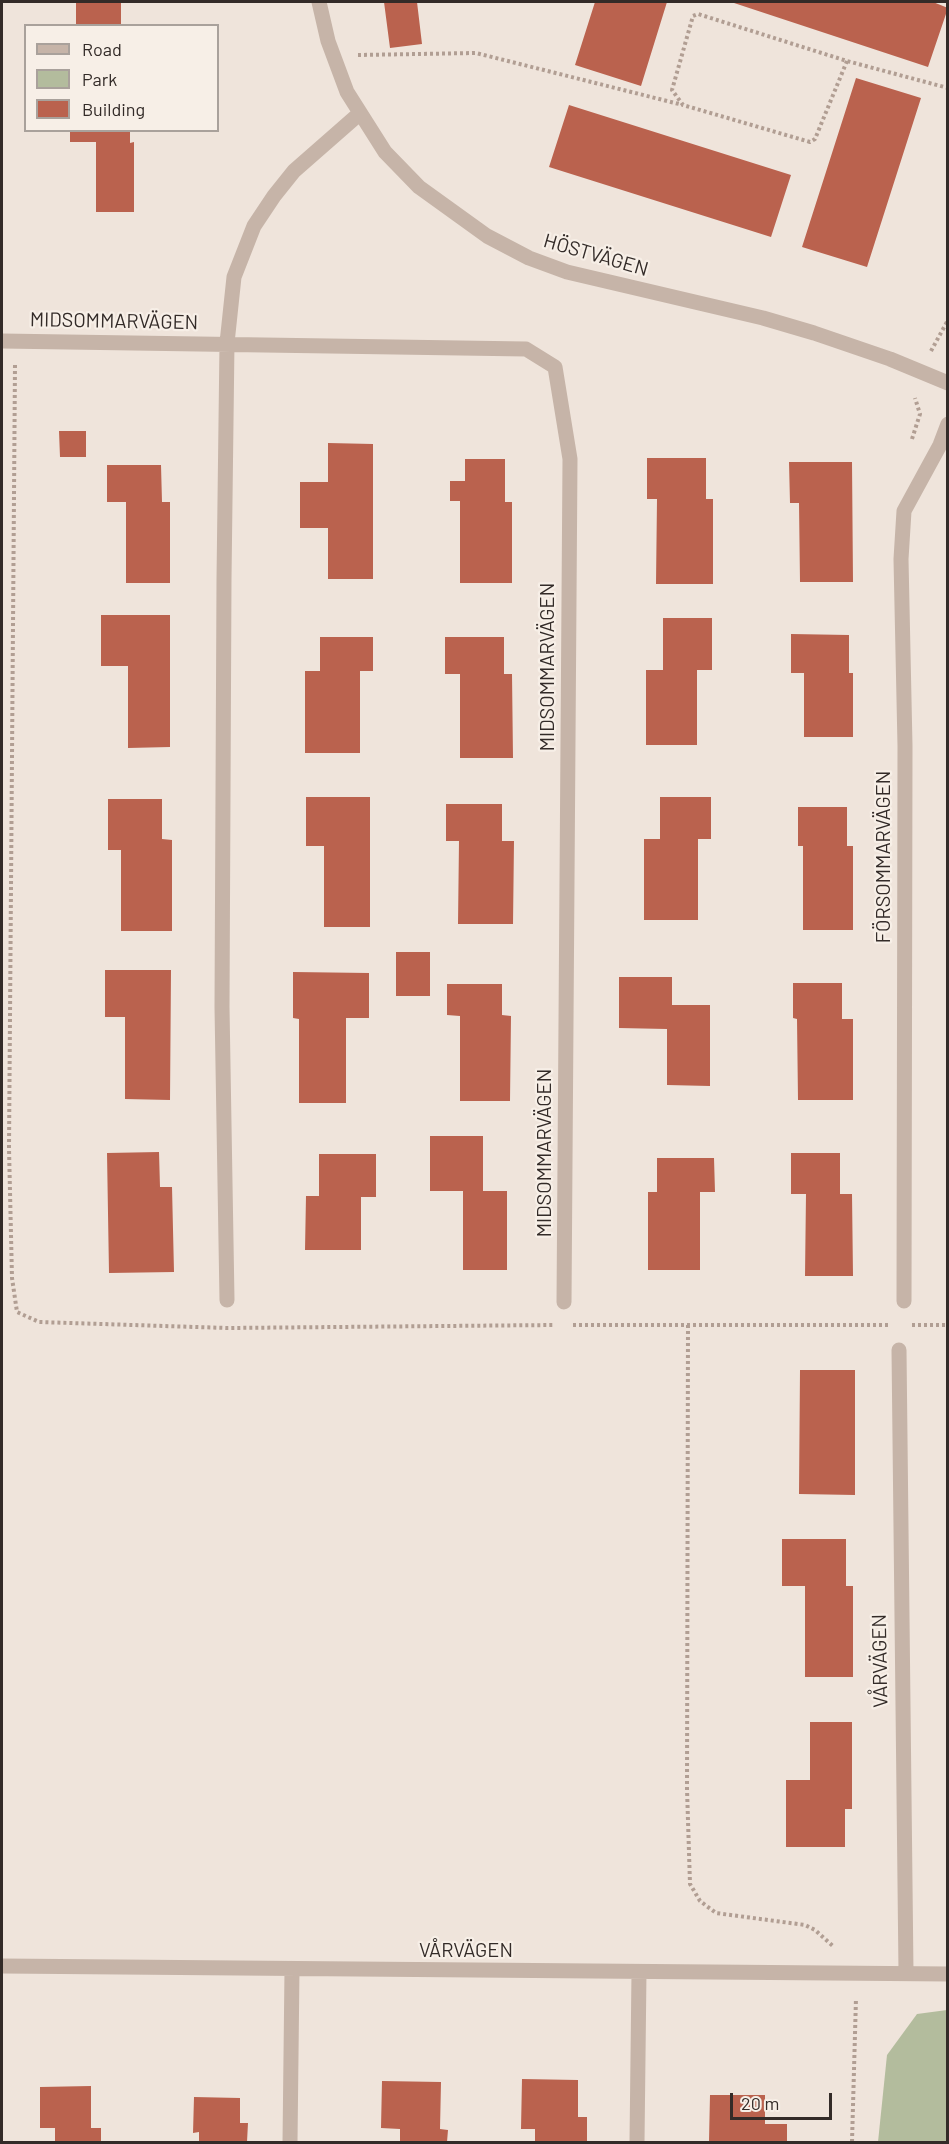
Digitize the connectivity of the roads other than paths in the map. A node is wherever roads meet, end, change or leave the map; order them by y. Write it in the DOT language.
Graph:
graph roads {
  1 [pos="319,2"];
  2 [pos="359,114"];
  3 [pos="2,341"];
  4 [pos="227,344"];
  5 [pos="948,383"];
  6 [pos="948,424"];
  7 [pos="227,1300"];
  8 [pos="904,1301"];
  9 [pos="564,1302"];
  10 [pos="899,1350"];
  11 [pos="2,1966"];
  12 [pos="292,1970"];
  13 [pos="639,1972"];
  14 [pos="906,1972"];
  15 [pos="948,1974"];
  16 [pos="290,2142"];
  17 [pos="637,2142"];
  1 -- 2 [label="street, HÖSTVÄGEN"];
  2 -- 4 [label="street"];
  2 -- 5 [label="street, HÖSTVÄGEN"];
  3 -- 4 [label="street, MIDSOMMARVÄGEN"];
  4 -- 7 [label="street"];
  4 -- 9 [label="street, MIDSOMMARVÄGEN"];
  6 -- 8 [label="street, FÖRSOMMARVÄGEN"];
  10 -- 14 [label="street, VÅRVÄGEN"];
  11 -- 12 [label="street, VÅRVÄGEN"];
  12 -- 13 [label="street, VÅRVÄGEN"];
  12 -- 16 [label="street"];
  13 -- 14 [label="street, VÅRVÄGEN"];
  13 -- 17 [label="street"];
  14 -- 15 [label="street, VÅRVÄGEN"];
}
